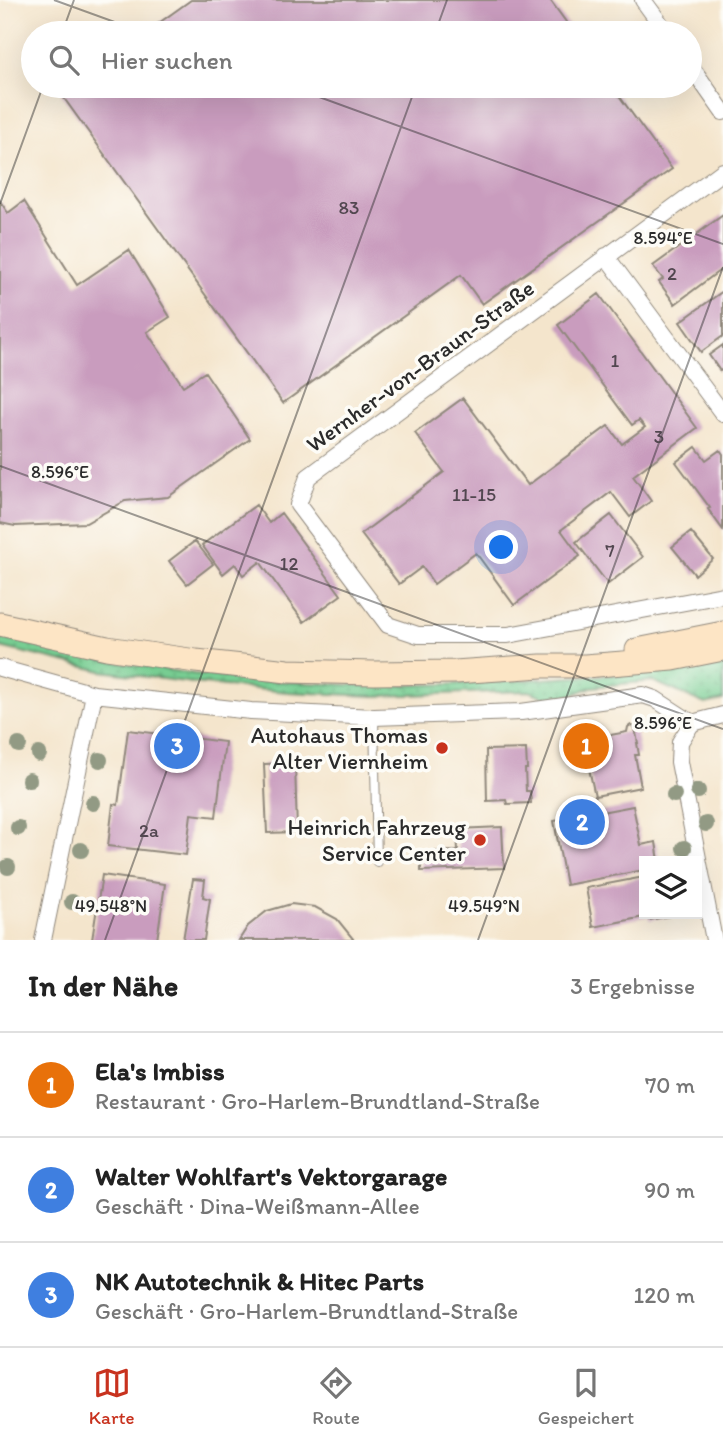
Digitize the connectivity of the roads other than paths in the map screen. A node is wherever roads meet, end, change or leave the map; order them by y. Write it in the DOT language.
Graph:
graph roads {
  1 [pos="643,0"];
  2 [pos="658,21"];
  3 [pos="702,82"];
  4 [pos="723,112"];
  5 [pos="723,171"];
  6 [pos="606,256"];
  7 [pos="723,414"];
  8 [pos="723,595"];
  9 [pos="0,624"];
  10 [pos="723,633"];
  11 [pos="723,649"];
  12 [pos="541,666"];
  13 [pos="0,668"];
  14 [pos="94,694"];
  15 [pos="723,715"];
  16 [pos="374,717"];
  17 [pos="692,723"];
  18 [pos="377,862"];
  19 [pos="43,940"];
  20 [pos="714,940"];
  1 -- 2 [label="street"];
  3 -- 4 [label="street"];
  5 -- 6 [label="street, Wernher-von-Braun-Straße"];
  6 -- 7 [label="street"];
  6 -- 8 [label="street, Wernher-von-Braun-Straße"];
  9 -- 12 [label="main road"];
  10 -- 12 [label="main road"];
  11 -- 12 [label="main road"];
  13 -- 14 [label="street"];
  14 -- 16 [label="street"];
  14 -- 19 [label="street"];
  15 -- 17 [label="street"];
  16 -- 17 [label="street"];
  16 -- 18 [label="lane"];
  17 -- 20 [label="street"];
}
